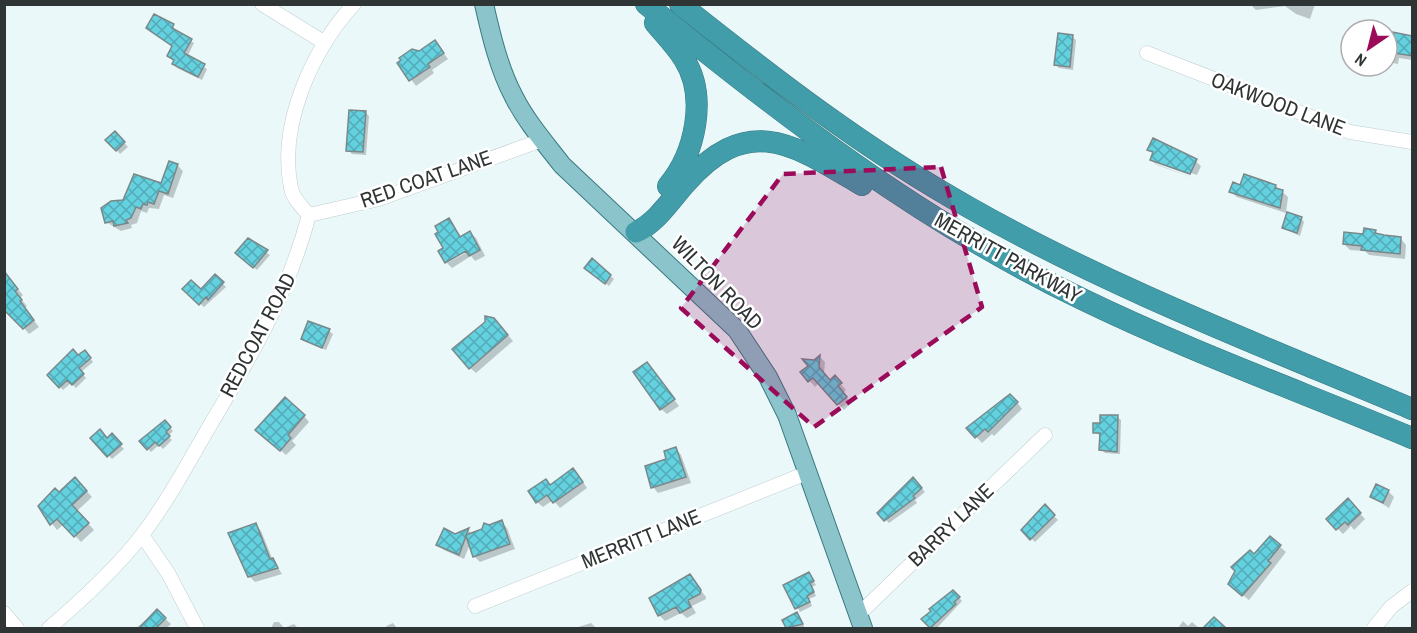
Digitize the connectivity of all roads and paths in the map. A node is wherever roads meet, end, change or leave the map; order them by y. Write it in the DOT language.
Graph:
graph roads {
  1 [pos="262,4"];
  2 [pos="354,4"];
  3 [pos="484,4"];
  4 [pos="636,4"];
  5 [pos="646,4"];
  6 [pos="680,4"];
  7 [pos="325,43"];
  8 [pos="1147,53"];
  9 [pos="542,140"];
  10 [pos="1413,142"];
  11 [pos="309,215"];
  12 [pos="636,232"];
  13 [pos="1081,299"];
  14 [pos="1413,409"];
  15 [pos="1045,435"];
  16 [pos="1413,438"];
  17 [pos="807,473"];
  18 [pos="142,536"];
  19 [pos="1413,591"];
  20 [pos="475,606"];
  21 [pos="4,613"];
  22 [pos="860,622"];
  23 [pos="17,628"];
  24 [pos="49,628"];
  25 [pos="197,628"];
  26 [pos="1374,628"];
  1 -- 7 [label="street"];
  2 -- 7 [label="street"];
  3 -- 9 [label="main road, WILTON ROAD"];
  4 -- 12 [label="highway"];
  5 -- 13 [label="highway, MERRITT PARKWAY"];
  6 -- 14 [label="highway, MERRITT PARKWAY"];
  7 -- 11 [label="street"];
  8 -- 10 [label="street, OAKWOOD LANE"];
  9 -- 11 [label="street, RED COAT LANE"];
  9 -- 12 [label="main road, WILTON ROAD"];
  11 -- 18 [label="street, REDCOAT ROAD"];
  12 -- 13 [label="highway"];
  12 -- 17 [label="main road, WILTON ROAD"];
  13 -- 16 [label="highway, MERRITT PARKWAY"];
  15 -- 22 [label="street, BARRY LANE"];
  17 -- 20 [label="street, MERRITT LANE"];
  17 -- 22 [label="main road, WILTON ROAD"];
  18 -- 24 [label="street, REDCOAT ROAD"];
  18 -- 25 [label="street"];
  19 -- 26 [label="street"];
  21 -- 23 [label="street"];
}
